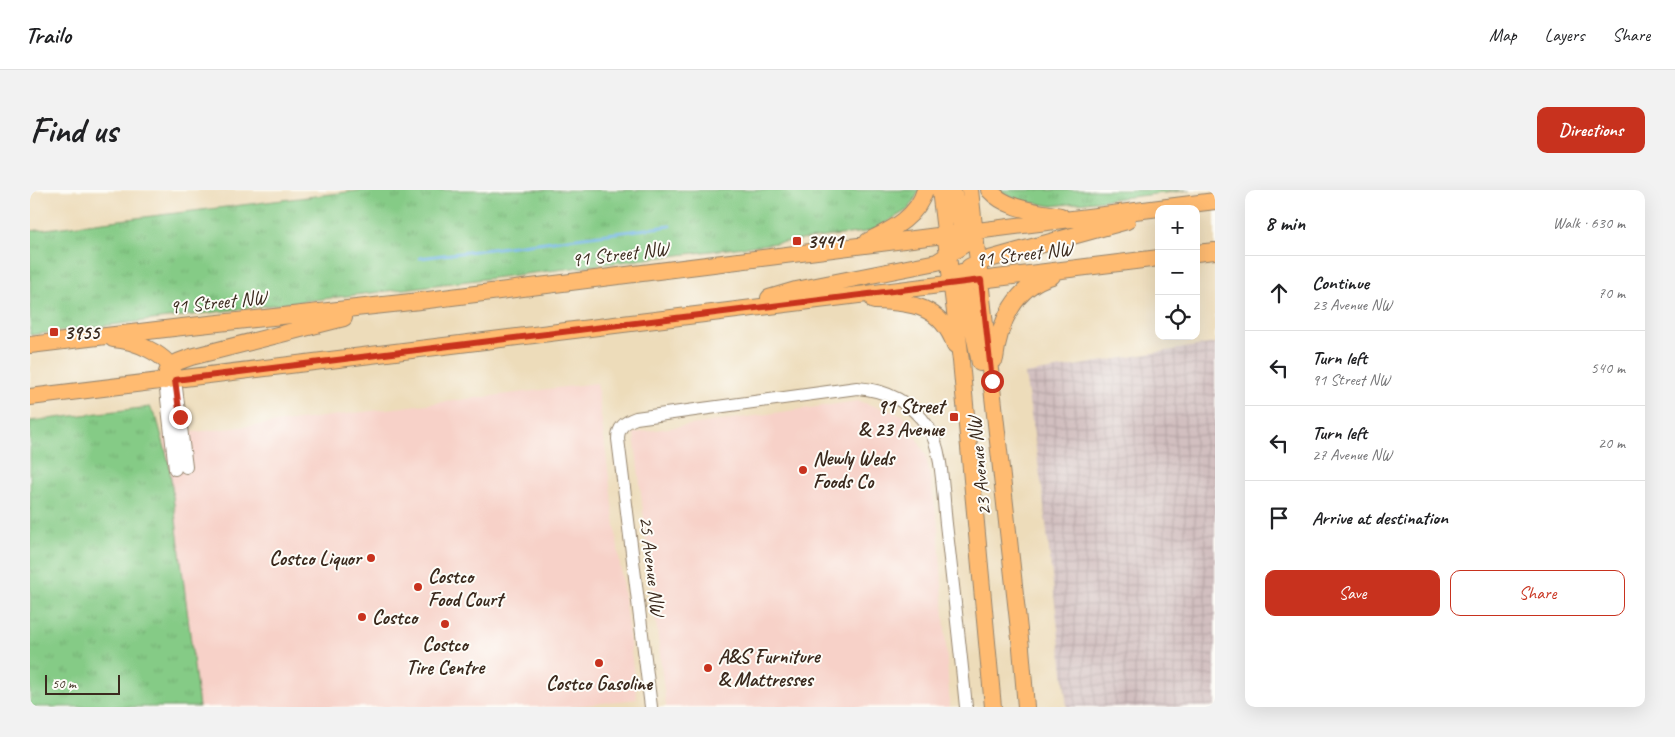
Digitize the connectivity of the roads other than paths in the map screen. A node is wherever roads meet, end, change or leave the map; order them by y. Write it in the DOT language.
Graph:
graph roads {
  1 [pos="925,190"];
  2 [pos="940,190"];
  3 [pos="953,190"];
  4 [pos="970,190"];
  5 [pos="988,190"];
  6 [pos="1210,202"];
  7 [pos="1197,205"];
  8 [pos="1155,214"];
  9 [pos="1076,218"];
  10 [pos="958,242"];
  11 [pos="856,247"];
  12 [pos="1215,251"];
  13 [pos="1200,253"];
  14 [pos="1155,258"];
  15 [pos="1079,268"];
  16 [pos="965,273"];
  17 [pos="981,280"];
  18 [pos="820,300"];
  19 [pos="420,301"];
  20 [pos="712,313"];
  21 [pos="62,341"];
  22 [pos="30,345"];
  23 [pos="961,361"];
  24 [pos="170,375"];
  25 [pos="992,381"];
  26 [pos="30,397"];
  27 [pos="620,430"];
  28 [pos="181,468"];
  29 [pos="1002,478"];
  30 [pos="651,707"];
  31 [pos="966,707"];
  32 [pos="993,707"];
  33 [pos="1026,707"];
  1 -- 11 [label="main road"];
  2 -- 10 [label="main road, 23 Avenue NW"];
  3 -- 10 [label="main road"];
  4 -- 10 [label="main road, 23 Avenue NW"];
  5 -- 9 [label="main road"];
  6 -- 7 [label="main road"];
  6 -- 9 [label="main road, 91 Street NW"];
  8 -- 16 [label="main road, 91 Street NW"];
  9 -- 10 [label="main road, 91 Street NW"];
  10 -- 11 [label="main road, 91 Street NW"];
  10 -- 16 [label="main road"];
  10 -- 16 [label="main road, 23 Avenue NW"];
  10 -- 20 [label="main road"];
  11 -- 19 [label="main road, 91 Street NW"];
  12 -- 13 [label="main road"];
  14 -- 15 [label="main road, 91 Street NW"];
  15 -- 17 [label="main road, 91 Street NW"];
  15 -- 25 [label="main road"];
  16 -- 17 [label="main road, 23 Avenue NW"];
  16 -- 18 [label="main road, 91 Street NW"];
  16 -- 23 [label="main road, 23 Avenue NW"];
  16 -- 29 [label="main road"];
  17 -- 25 [label="main road, 23 Avenue NW"];
  18 -- 20 [label="main road, 91 Street NW"];
  18 -- 23 [label="main road"];
  19 -- 21 [label="main road, 91 Street NW"];
  19 -- 24 [label="main road"];
  20 -- 24 [label="main road, 91 Street NW"];
  21 -- 22 [label="main road, 91 Street NW"];
  21 -- 24 [label="main road"];
  23 -- 32 [label="main road, 23 Avenue NW"];
  24 -- 26 [label="main road, 91 Street NW"];
  24 -- 28 [label="street"];
  25 -- 29 [label="main road, 23 Avenue NW"];
  27 -- 30 [label="street, 25 Avenue NW"];
  27 -- 31 [label="street, 23 Avenue NW"];
  29 -- 33 [label="main road, 23 Avenue NW"];
}
